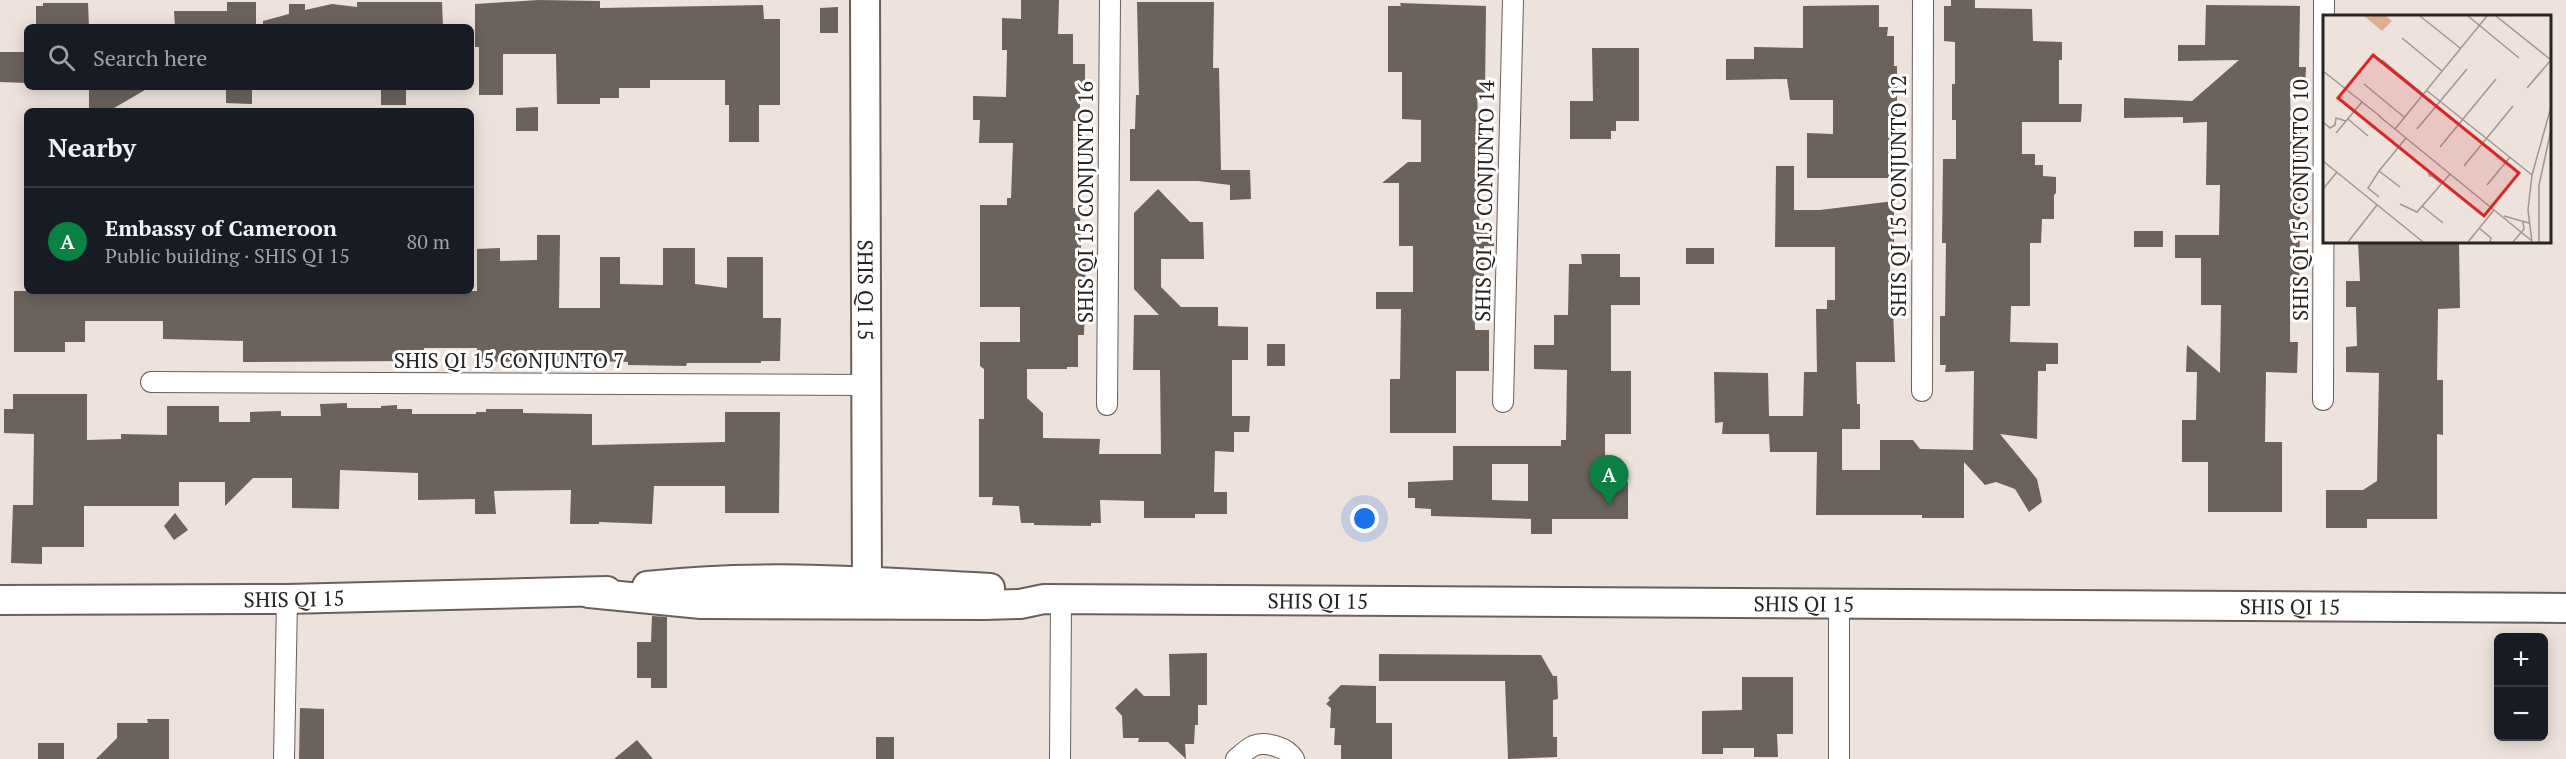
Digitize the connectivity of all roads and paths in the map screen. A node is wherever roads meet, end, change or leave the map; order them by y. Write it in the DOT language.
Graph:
graph roads {
  1 [pos="865,0"];
  2 [pos="1110,0"];
  3 [pos="1513,0"];
  4 [pos="1923,0"];
  5 [pos="2324,243"];
  6 [pos="151,382"];
  7 [pos="866,386"];
  8 [pos="1922,391"];
  9 [pos="2324,400"];
  10 [pos="1503,402"];
  11 [pos="1107,405"];
  12 [pos="867,592"];
  13 [pos="287,599"];
  14 [pos="1052,599"];
  15 [pos="0,600"];
  16 [pos="1839,602"];
  17 [pos="2566,608"];
  18 [pos="284,759"];
  19 [pos="1060,759"];
  20 [pos="1236,759"];
  21 [pos="1294,759"];
  22 [pos="1839,759"];
  1 -- 7 [label="street, SHIS QI 15"];
  2 -- 11 [label="street, SHIS QI 15 CONJUNTO 16"];
  3 -- 10 [label="street, SHIS QI 15 CONJUNTO 14"];
  4 -- 8 [label="street, SHIS QI 15 CONJUNTO 12"];
  5 -- 9 [label="street, SHIS QI 15 CONJUNTO 10"];
  6 -- 7 [label="street, SHIS QI 15 CONJUNTO 7"];
  7 -- 12 [label="street, SHIS QI 15"];
  12 -- 13 [label="street, SHIS QI 15"];
  12 -- 14 [label="street, SHIS QI 15"];
  13 -- 15 [label="street, SHIS QI 15"];
  13 -- 18 [label="street"];
  14 -- 16 [label="street, SHIS QI 15"];
  14 -- 19 [label="street"];
  16 -- 17 [label="street, SHIS QI 15"];
  16 -- 22 [label="street"];
  20 -- 21 [label="street"];
}
